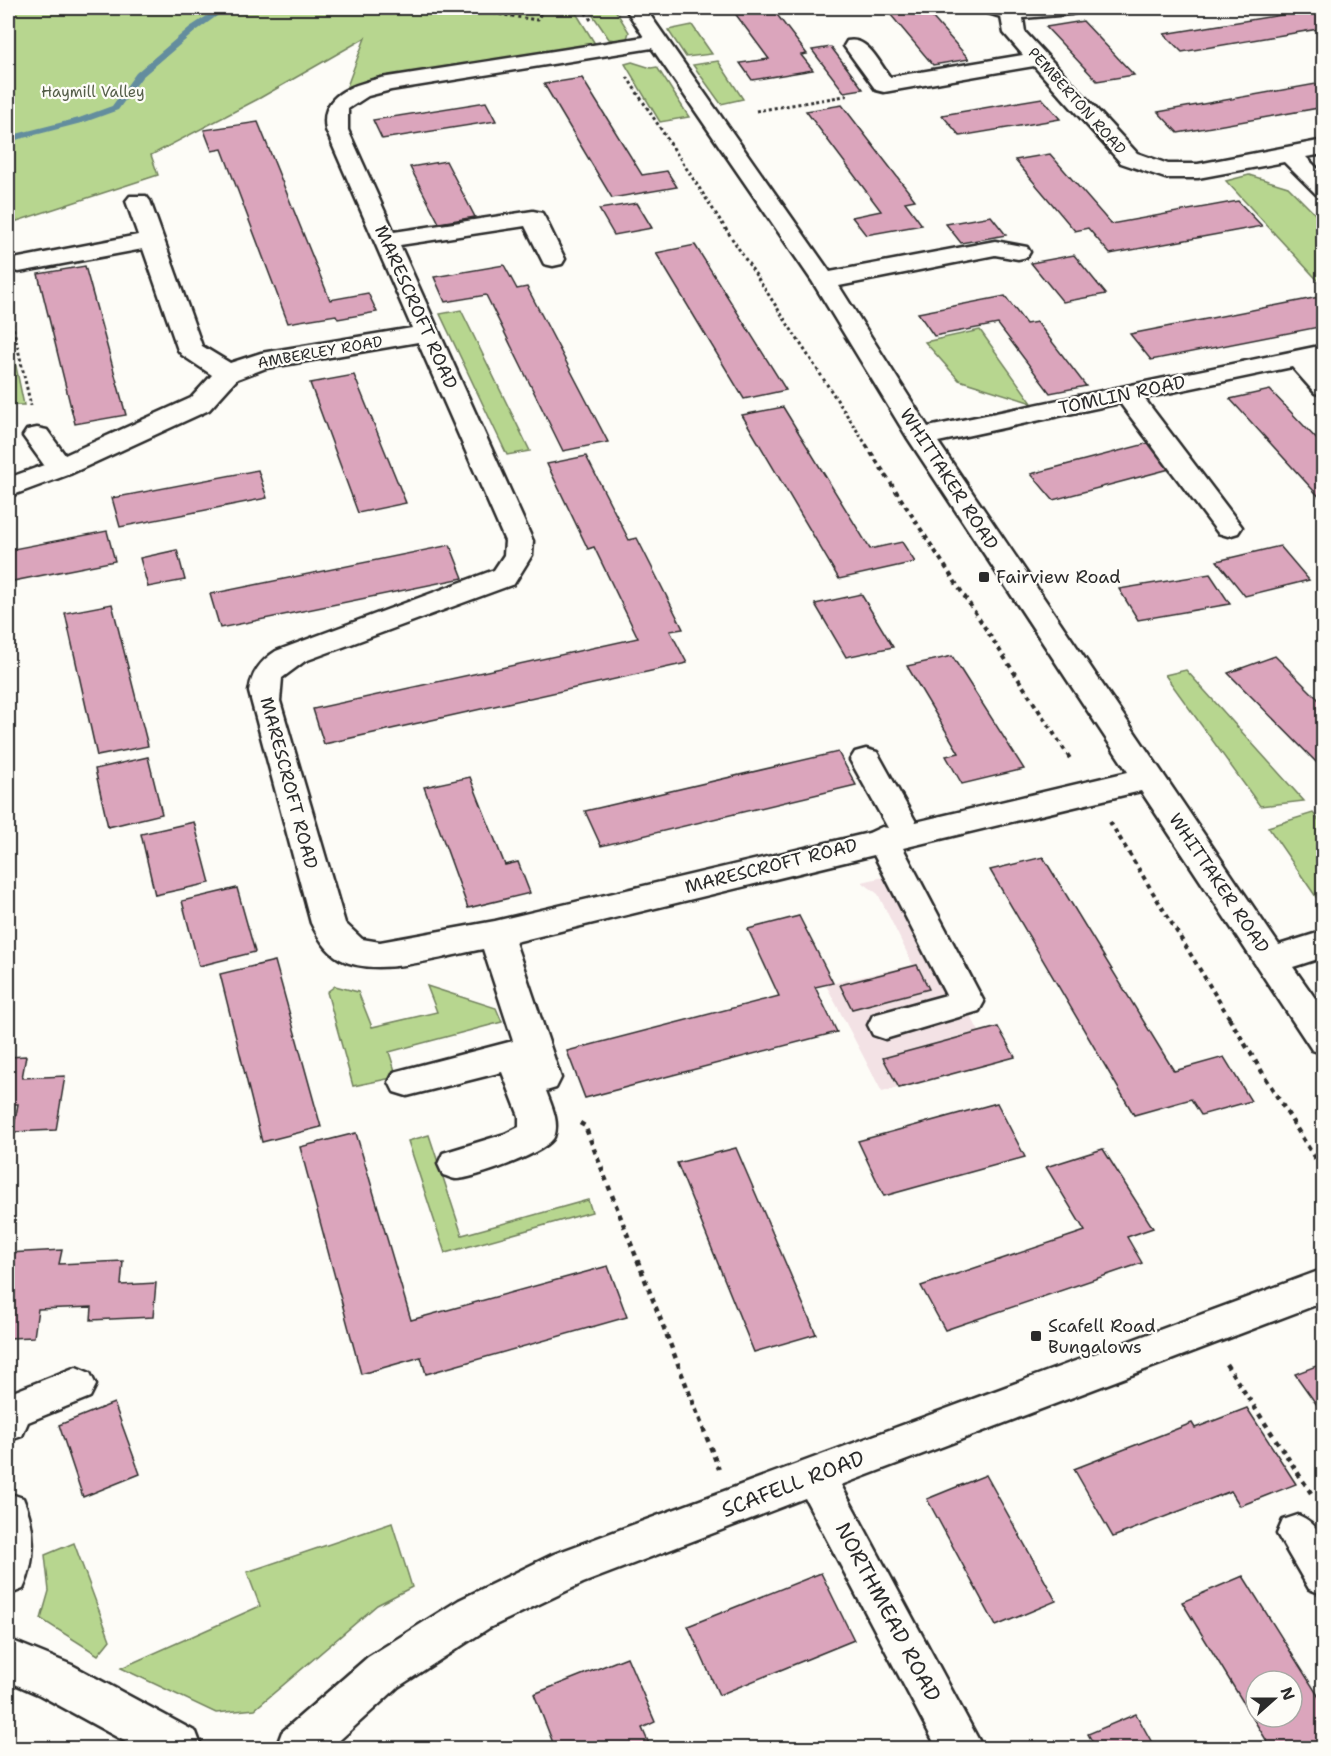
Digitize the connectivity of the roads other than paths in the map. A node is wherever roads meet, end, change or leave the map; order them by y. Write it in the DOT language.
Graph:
graph roads {
  1 [pos="635,8"];
  2 [pos="1071,8"];
  3 [pos="1001,10"];
  4 [pos="658,41"];
  5 [pos="855,46"];
  6 [pos="1039,59"];
  7 [pos="1323,147"];
  8 [pos="1289,153"];
  9 [pos="1323,189"];
  10 [pos="138,201"];
  11 [pos="151,240"];
  12 [pos="387,240"];
  13 [pos="1018,252"];
  14 [pos="553,259"];
  15 [pos="20,264"];
  16 [pos="824,281"];
  17 [pos="428,333"];
  18 [pos="1323,353"];
  19 [pos="1298,358"];
  20 [pos="228,373"];
  21 [pos="1323,387"];
  22 [pos="1127,394"];
  23 [pos="37,436"];
  24 [pos="921,436"];
  25 [pos="60,468"];
  26 [pos="8,488"];
  27 [pos="1228,526"];
  28 [pos="866,760"];
  29 [pos="1148,778"];
  30 [pos="895,837"];
  31 [pos="495,934"];
  32 [pos="1323,944"];
  33 [pos="1271,961"];
  34 [pos="885,1024"];
  35 [pos="1323,1040"];
  36 [pos="524,1052"];
  37 [pos="407,1082"];
  38 [pos="548,1094"];
  39 [pos="456,1164"];
  40 [pos="1323,1285"];
  41 [pos="76,1385"];
  42 [pos="8,1423"];
  43 [pos="815,1476"];
  44 [pos="8,1512"];
  45 [pos="1307,1518"];
  46 [pos="8,1575"];
  47 [pos="1323,1575"];
  48 [pos="8,1660"];
  49 [pos="180,1749"];
  50 [pos="298,1749"];
  51 [pos="961,1749"];
  1 -- 4 [label="street, WHITTAKER ROAD"];
  2 -- 3 [label="street"];
  3 -- 6 [label="street, PEMBERTON ROAD"];
  4 -- 12 [label="street, MARESCROFT ROAD"];
  4 -- 16 [label="street, WHITTAKER ROAD"];
  5 -- 6 [label="street"];
  6 -- 8 [label="street, PEMBERTON ROAD"];
  7 -- 8 [label="street, PEMBERTON ROAD"];
  8 -- 9 [label="street"];
  10 -- 11 [label="street"];
  11 -- 15 [label="street"];
  11 -- 20 [label="street"];
  12 -- 14 [label="street"];
  12 -- 17 [label="street, MARESCROFT ROAD"];
  13 -- 16 [label="street"];
  16 -- 24 [label="street, WHITTAKER ROAD"];
  17 -- 20 [label="street, AMBERLEY ROAD"];
  17 -- 31 [label="street, MARESCROFT ROAD"];
  18 -- 19 [label="street, TOMLIN ROAD"];
  19 -- 21 [label="street"];
  19 -- 22 [label="street, TOMLIN ROAD"];
  20 -- 25 [label="street, AMBERLEY ROAD"];
  22 -- 24 [label="street, TOMLIN ROAD"];
  22 -- 27 [label="street"];
  23 -- 25 [label="street"];
  24 -- 29 [label="street, WHITTAKER ROAD"];
  25 -- 26 [label="street, AMBERLEY ROAD"];
  28 -- 30 [label="street"];
  29 -- 30 [label="street, MARESCROFT ROAD"];
  29 -- 33 [label="street, WHITTAKER ROAD"];
  30 -- 31 [label="street, MARESCROFT ROAD"];
  30 -- 34 [label="street"];
  31 -- 36 [label="street"];
  32 -- 33 [label="street"];
  33 -- 35 [label="street, WHITTAKER ROAD"];
  36 -- 37 [label="street"];
  36 -- 38 [label="street"];
  36 -- 39 [label="street"];
  40 -- 43 [label="street, SCAFELL ROAD"];
  41 -- 42 [label="street"];
  43 -- 50 [label="street, SCAFELL ROAD"];
  43 -- 51 [label="street, NORTHMEAD ROAD"];
  44 -- 46 [label="street"];
  45 -- 47 [label="street"];
  48 -- 49 [label="street"];
}
